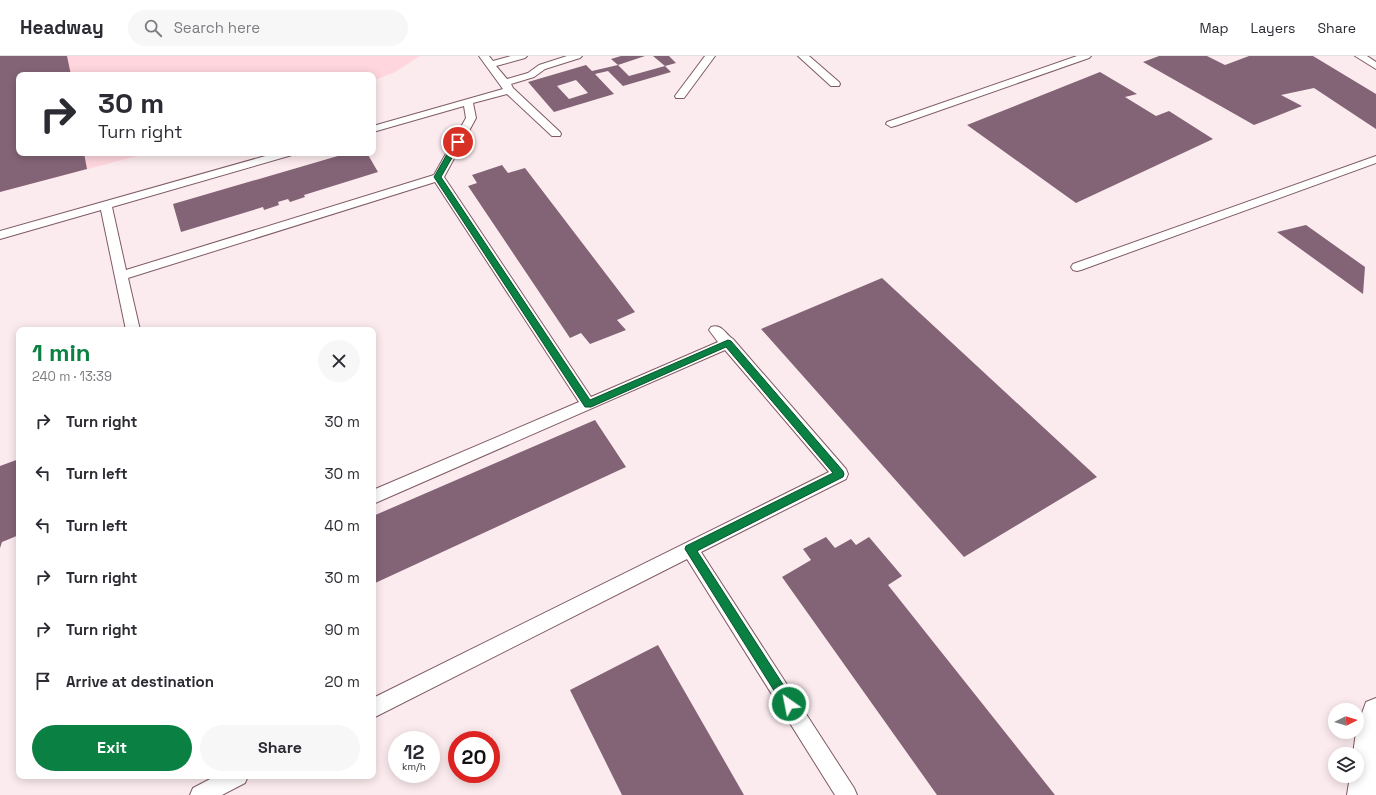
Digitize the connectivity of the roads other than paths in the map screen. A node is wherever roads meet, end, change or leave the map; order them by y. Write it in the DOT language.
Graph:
graph roads {
  1 [pos="484,56"];
  2 [pos="522,56"];
  3 [pos="577,56"];
  4 [pos="710,56"];
  5 [pos="803,56"];
  6 [pos="1086,56"];
  7 [pos="1360,56"];
  8 [pos="491,64"];
  9 [pos="1376,66"];
  10 [pos="834,84"];
  11 [pos="507,87"];
  12 [pos="680,96"];
  13 [pos="468,102"];
  14 [pos="891,124"];
  15 [pos="376,128"];
  16 [pos="556,134"];
  17 [pos="278,156"];
  18 [pos="1376,159"];
  19 [pos="438,177"];
  20 [pos="106,205"];
  21 [pos="0,235"];
  22 [pos="1077,267"];
  23 [pos="121,276"];
  24 [pos="132,327"];
  25 [pos="716,330"];
  26 [pos="728,343"];
  27 [pos="588,404"];
  28 [pos="376,496"];
  29 [pos="690,549"];
  30 [pos="376,706"];
  31 [pos="1376,712"];
  32 [pos="232,779"];
  33 [pos="200,795"];
  34 [pos="847,795"];
  35 [pos="1362,795"];
  1 -- 8 [label="lane"];
  2 -- 8 [label="lane"];
  3 -- 11 [label="lane"];
  4 -- 12 [label="lane"];
  5 -- 10 [label="lane"];
  6 -- 14 [label="lane"];
  7 -- 9 [label="lane"];
  8 -- 11 [label="lane"];
  11 -- 13 [label="lane"];
  11 -- 16 [label="lane"];
  13 -- 15 [label="lane"];
  13 -- 19 [label="lane"];
  17 -- 20 [label="lane"];
  18 -- 22 [label="lane"];
  19 -- 23 [label="lane"];
  19 -- 27 [label="lane"];
  20 -- 21 [label="lane"];
  20 -- 23 [label="lane"];
  23 -- 24 [label="lane"];
  25 -- 26 [label="lane"];
  26 -- 27 [label="lane"];
  26 -- 29 [label="lane"];
  27 -- 28 [label="lane"];
  29 -- 30 [label="lane"];
  29 -- 34 [label="lane"];
  31 -- 35 [label="street"];
  32 -- 33 [label="lane"];
}
